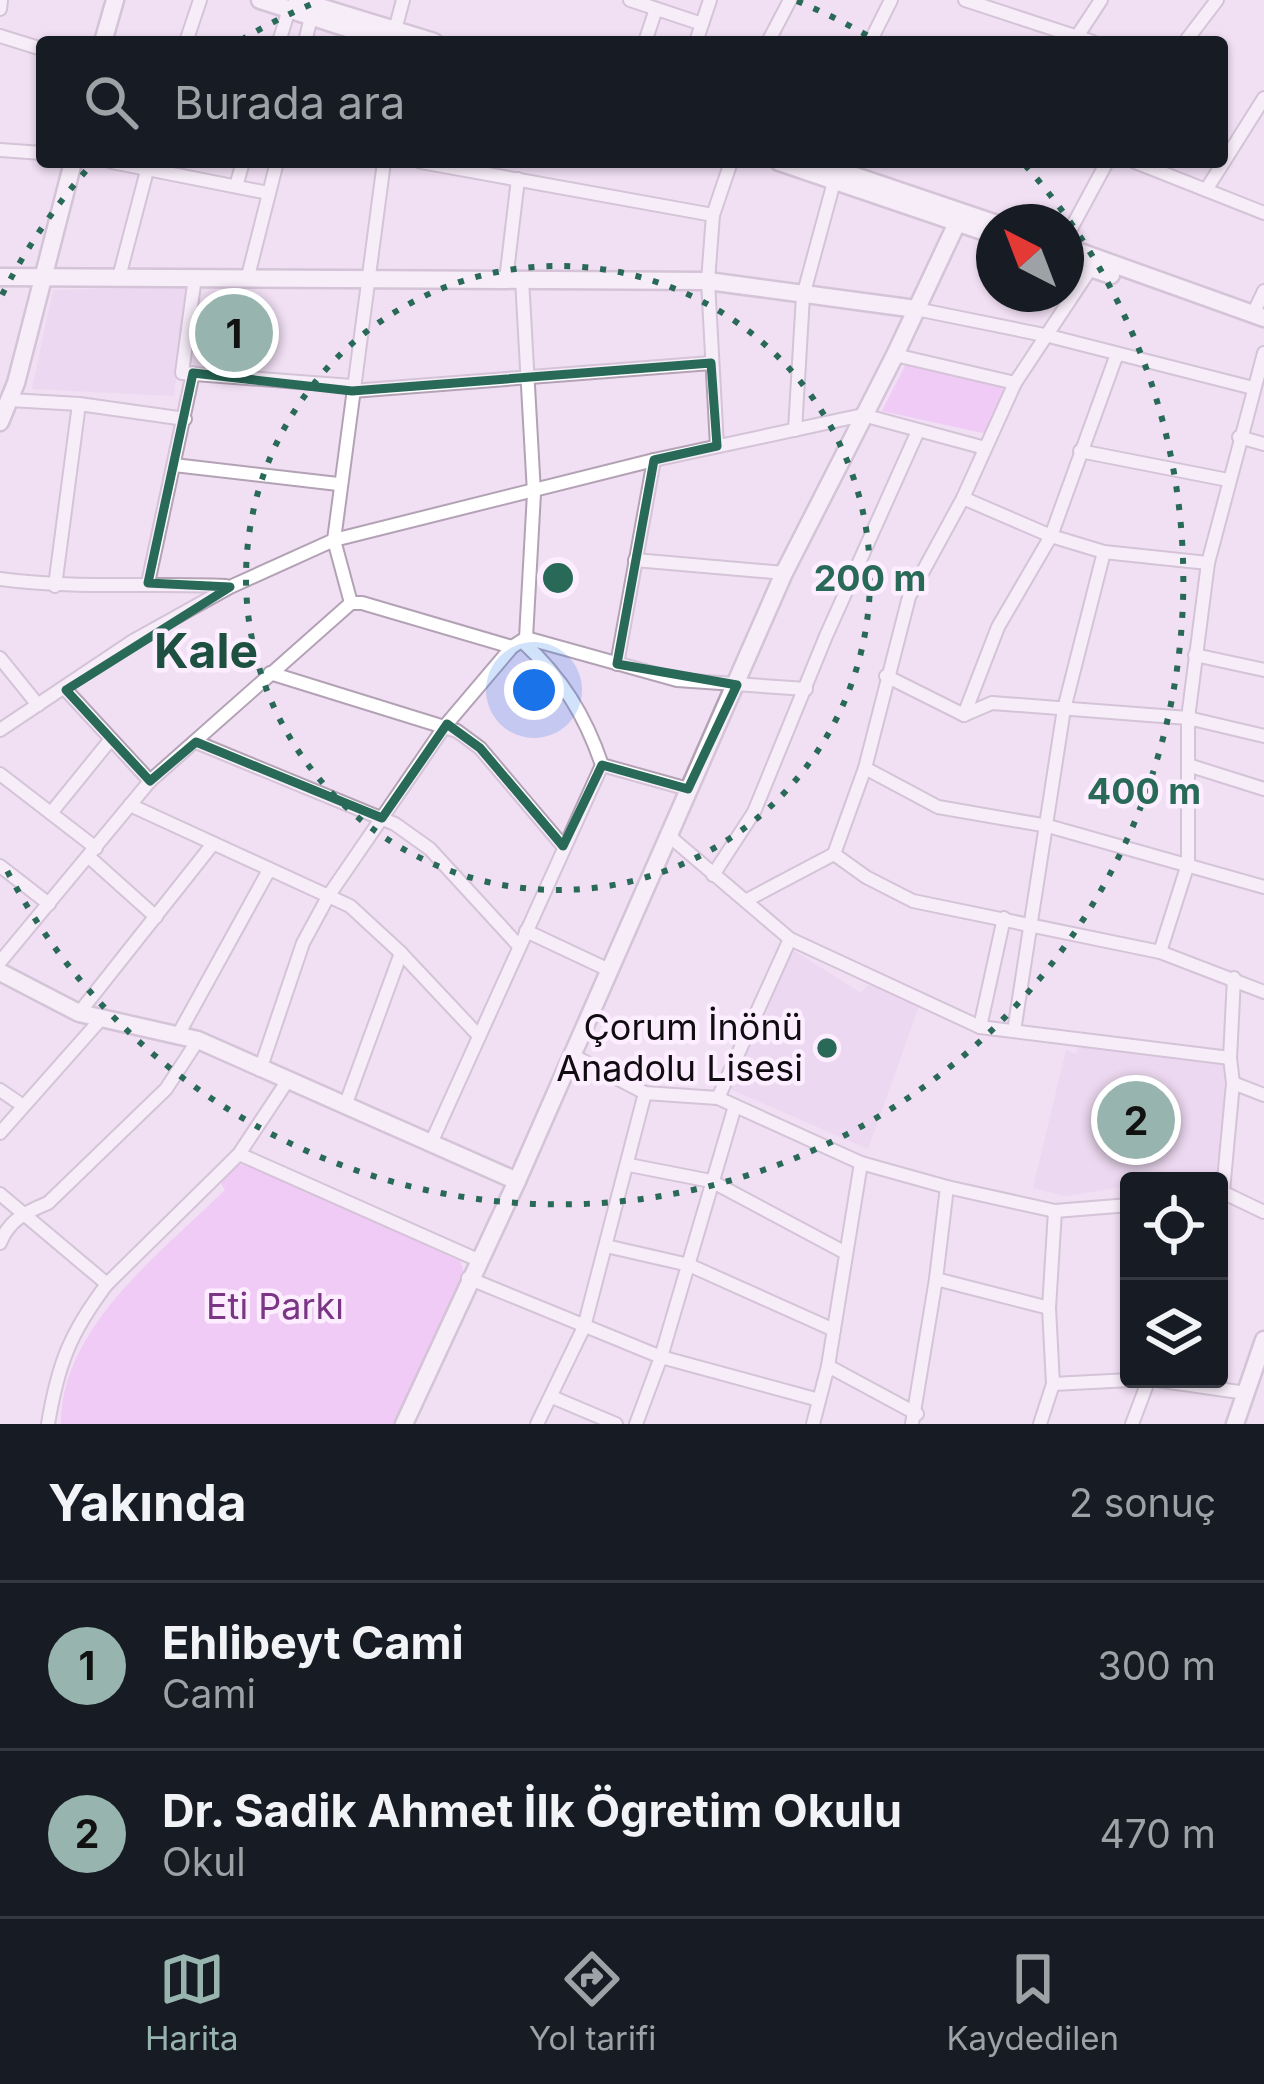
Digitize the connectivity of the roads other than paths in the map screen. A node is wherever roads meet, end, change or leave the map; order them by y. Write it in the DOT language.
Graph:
graph roads {
  1 [pos="115,0"];
  2 [pos="200,0"];
  3 [pos="260,0"];
  4 [pos="403,0"];
  5 [pos="630,0"];
  6 [pos="710,0"];
  7 [pos="790,0"];
  8 [pos="891,0"];
  9 [pos="964,0"];
  10 [pos="1101,0"];
  11 [pos="1217,0"];
  12 [pos="988,3"];
  13 [pos="293,4"];
  14 [pos="656,9"];
  15 [pos="311,17"];
  16 [pos="702,24"];
  17 [pos="1078,35"];
  18 [pos="0,36"];
  19 [pos="105,36"];
  20 [pos="188,36"];
  21 [pos="281,36"];
  22 [pos="306,36"];
  23 [pos="393,36"];
  24 [pos="647,36"];
  25 [pos="698,36"];
  26 [pos="771,36"];
  27 [pos="873,36"];
  28 [pos="1190,36"];
  29 [pos="36,47"];
  30 [pos="1264,98"];
  31 [pos="0,150"];
  32 [pos="36,153"];
  33 [pos="1228,156"];
  34 [pos="72,168"];
  35 [pos="148,168"];
  36 [pos="165,168"];
  37 [pos="242,168"];
  38 [pos="275,168"];
  39 [pos="383,168"];
  40 [pos="492,168"];
  41 [pos="729,168"];
  42 [pos="796,168"];
  43 [pos="834,168"];
  44 [pos="1104,168"];
  45 [pos="1150,168"];
  46 [pos="1221,168"];
  47 [pos="518,179"];
  48 [pos="834,182"];
  49 [pos="236,186"];
  50 [pos="1207,190"];
  51 [pos="268,193"];
  52 [pos="1084,205"];
  53 [pos="1264,213"];
  54 [pos="713,215"];
  55 [pos="976,217"];
  56 [pos="956,223"];
  57 [pos="976,229"];
  58 [pos="1084,254"];
  59 [pos="1084,266"];
  60 [pos="1091,268"];
  61 [pos="0,277"];
  62 [pos="119,277"];
  63 [pos="248,277"];
  64 [pos="195,278"];
  65 [pos="44,279"];
  66 [pos="514,279"];
  67 [pos="369,280"];
  68 [pos="708,281"];
  69 [pos="1264,291"];
  70 [pos="803,296"];
  71 [pos="916,309"];
  72 [pos="1260,320"];
  73 [pos="1049,336"];
  74 [pos="1117,353"];
  75 [pos="1264,353"];
  76 [pos="896,356"];
  77 [pos="711,363"];
  78 [pos="194,373"];
  79 [pos="525,376"];
  80 [pos="1015,383"];
  81 [pos="8,388"];
  82 [pos="352,388"];
  83 [pos="1253,388"];
  84 [pos="80,404"];
  85 [pos="863,415"];
  86 [pos="185,419"];
  87 [pos="0,422"];
  88 [pos="795,430"];
  89 [pos="919,431"];
  90 [pos="1239,437"];
  91 [pos="1264,444"];
  92 [pos="717,446"];
  93 [pos="985,448"];
  94 [pos="1080,451"];
  95 [pos="654,460"];
  96 [pos="175,465"];
  97 [pos="1228,480"];
  98 [pos="338,484"];
  99 [pos="534,493"];
  100 [pos="963,498"];
  101 [pos="1051,536"];
  102 [pos="334,540"];
  103 [pos="1105,552"];
  104 [pos="635,560"];
  105 [pos="1208,563"];
  106 [pos="784,573"];
  107 [pos="0,579"];
  108 [pos="148,583"];
  109 [pos="55,586"];
  110 [pos="230,586"];
  111 [pos="351,603"];
  112 [pos="520,642"];
  113 [pos="1195,655"];
  114 [pos="0,658"];
  115 [pos="617,664"];
  116 [pos="1264,670"];
  117 [pos="269,674"];
  118 [pos="886,676"];
  119 [pos="737,685"];
  120 [pos="806,688"];
  121 [pos="66,690"];
  122 [pos="38,705"];
  123 [pos="1064,709"];
  124 [pos="964,715"];
  125 [pos="1188,718"];
  126 [pos="446,726"];
  127 [pos="0,730"];
  128 [pos="1264,736"];
  129 [pos="111,739"];
  130 [pos="196,742"];
  131 [pos="602,765"];
  132 [pos="1188,765"];
  133 [pos="865,768"];
  134 [pos="0,774"];
  135 [pos="150,781"];
  136 [pos="688,789"];
  137 [pos="1264,789"];
  138 [pos="130,805"];
  139 [pos="51,813"];
  140 [pos="382,818"];
  141 [pos="1048,826"];
  142 [pos="668,835"];
  143 [pos="212,845"];
  144 [pos="563,846"];
  145 [pos="92,853"];
  146 [pos="834,854"];
  147 [pos="1188,864"];
  148 [pos="0,866"];
  149 [pos="269,870"];
  150 [pos="712,875"];
  151 [pos="1264,887"];
  152 [pos="329,895"];
  153 [pos="747,901"];
  154 [pos="49,904"];
  155 [pos="156,917"];
  156 [pos="1004,918"];
  157 [pos="1028,922"];
  158 [pos="526,931"];
  159 [pos="790,939"];
  160 [pos="519,946"];
  161 [pos="1160,952"];
  162 [pos="401,953"];
  163 [pos="0,962"];
  164 [pos="609,970"];
  165 [pos="0,972"];
  166 [pos="1234,978"];
  167 [pos="1264,992"];
  168 [pos="79,1013"];
  169 [pos="101,1018"];
  170 [pos="980,1027"];
  171 [pos="1014,1030"];
  172 [pos="178,1035"];
  173 [pos="478,1036"];
  174 [pos="198,1040"];
  175 [pos="572,1054"];
  176 [pos="1230,1058"];
  177 [pos="260,1070"];
  178 [pos="288,1080"];
  179 [pos="1234,1083"];
  180 [pos="0,1090"];
  181 [pos="645,1093"];
  182 [pos="1264,1095"];
  183 [pos="718,1097"];
  184 [pos="22,1105"];
  185 [pos="345,1106"];
  186 [pos="735,1106"];
  187 [pos="0,1133"];
  188 [pos="430,1143"];
  189 [pos="239,1154"];
  190 [pos="861,1163"];
  191 [pos="629,1165"];
  192 [pos="1223,1172"];
  193 [pos="517,1181"];
  194 [pos="711,1181"];
  195 [pos="946,1186"];
  196 [pos="0,1194"];
  197 [pos="1228,1194"];
  198 [pos="1120,1206"];
  199 [pos="1055,1211"];
  200 [pos="25,1212"];
  201 [pos="1264,1212"];
  202 [pos="0,1243"];
  203 [pos="606,1246"];
  204 [pos="844,1252"];
  205 [pos="478,1259"];
  206 [pos="689,1264"];
  207 [pos="468,1279"];
  208 [pos="936,1280"];
  209 [pos="106,1284"];
  210 [pos="1049,1308"];
  211 [pos="584,1327"];
  212 [pos="834,1330"];
  213 [pos="1264,1340"];
  214 [pos="661,1357"];
  215 [pos="828,1366"];
  216 [pos="1120,1381"];
  217 [pos="1053,1384"];
  218 [pos="1146,1388"];
  219 [pos="1211,1388"];
  220 [pos="1246,1393"];
  221 [pos="553,1397"];
  222 [pos="819,1400"];
  223 [pos="915,1419"];
  224 [pos="48,1424"];
  225 [pos="404,1424"];
  226 [pos="537,1424"];
  227 [pos="616,1424"];
  228 [pos="636,1424"];
  229 [pos="813,1424"];
  230 [pos="1040,1424"];
  231 [pos="1132,1424"];
  232 [pos="1235,1424"];
  1 -- 19 [label="street"];
  2 -- 20 [label="street"];
  3 -- 13 [label="street"];
  4 -- 23 [label="street"];
  5 -- 14 [label="street"];
  6 -- 16 [label="street"];
  7 -- 26 [label="street"];
  8 -- 27 [label="street"];
  9 -- 12 [label="street"];
  10 -- 17 [label="street"];
  11 -- 28 [label="street"];
  12 -- 17 [label="street"];
  13 -- 15 [label="street"];
  13 -- 21 [label="street"];
  13 -- 23 [label="street"];
  14 -- 16 [label="street"];
  14 -- 24 [label="street"];
  15 -- 22 [label="street"];
  15 -- 23 [label="street"];
  16 -- 25 [label="street"];
  18 -- 29 [label="street"];
  30 -- 33 [label="street"];
  31 -- 32 [label="street"];
  34 -- 65 [label="street"];
  35 -- 62 [label="street"];
  36 -- 49 [label="street"];
  37 -- 49 [label="street"];
  38 -- 51 [label="street"];
  39 -- 67 [label="street"];
  40 -- 47 [label="street"];
  41 -- 54 [label="street"];
  42 -- 48 [label="street"];
  43 -- 55 [label="street"];
  44 -- 52 [label="street"];
  45 -- 50 [label="street"];
  46 -- 50 [label="street"];
  47 -- 54 [label="street"];
  47 -- 66 [label="street"];
  48 -- 56 [label="street"];
  48 -- 70 [label="street"];
  49 -- 51 [label="street"];
  50 -- 53 [label="street"];
  51 -- 63 [label="street"];
  54 -- 68 [label="street"];
  56 -- 57 [label="street"];
  56 -- 71 [label="street"];
  58 -- 72 [label="street"];
  59 -- 60 [label="street"];
  60 -- 72 [label="street"];
  60 -- 73 [label="street"];
  61 -- 65 [label="street"];
  62 -- 64 [label="street"];
  62 -- 65 [label="street"];
  63 -- 64 [label="street"];
  63 -- 67 [label="street"];
  64 -- 78 [label="street"];
  65 -- 81 [label="street"];
  66 -- 67 [label="street"];
  66 -- 68 [label="street"];
  66 -- 79 [label="street"];
  67 -- 82 [label="street"];
  68 -- 70 [label="street"];
  68 -- 77 [label="street"];
  69 -- 72 [label="street"];
  70 -- 71 [label="street"];
  70 -- 88 [label="street"];
  71 -- 73 [label="street"];
  71 -- 76 [label="street"];
  73 -- 74 [label="street"];
  73 -- 80 [label="street"];
  74 -- 83 [label="street"];
  74 -- 94 [label="street"];
  75 -- 83 [label="street"];
  76 -- 80 [label="street"];
  76 -- 85 [label="street"];
  77 -- 79 [label="street"];
  77 -- 92 [label="street"];
  78 -- 82 [label="street"];
  78 -- 86 [label="street"];
  79 -- 82 [label="street"];
  79 -- 99 [label="street"];
  80 -- 93 [label="street"];
  81 -- 84 [label="street"];
  81 -- 87 [label="street"];
  82 -- 98 [label="street"];
  83 -- 90 [label="street"];
  84 -- 86 [label="street"];
  84 -- 109 [label="street"];
  85 -- 88 [label="street"];
  85 -- 89 [label="street"];
  85 -- 106 [label="street"];
  86 -- 96 [label="street"];
  88 -- 92 [label="street"];
  89 -- 93 [label="street"];
  89 -- 120 [label="street"];
  90 -- 91 [label="street"];
  90 -- 97 [label="street"];
  92 -- 95 [label="street"];
  93 -- 100 [label="street"];
  94 -- 97 [label="street"];
  94 -- 101 [label="street"];
  95 -- 99 [label="street"];
  95 -- 104 [label="street"];
  96 -- 98 [label="street"];
  96 -- 108 [label="street"];
  97 -- 105 [label="street"];
  98 -- 102 [label="street"];
  99 -- 102 [label="street"];
  99 -- 112 [label="street"];
  100 -- 101 [label="street"];
  100 -- 118 [label="street"];
  101 -- 103 [label="street"];
  101 -- 124 [label="street"];
  102 -- 110 [label="street"];
  102 -- 111 [label="street"];
  103 -- 105 [label="street"];
  103 -- 123 [label="street"];
  104 -- 106 [label="street"];
  104 -- 115 [label="street"];
  105 -- 113 [label="street"];
  106 -- 119 [label="street"];
  107 -- 109 [label="street"];
  108 -- 109 [label="street"];
  108 -- 110 [label="street"];
  110 -- 121 [label="street"];
  111 -- 112 [label="street"];
  111 -- 117 [label="street"];
  112 -- 115 [label="street"];
  112 -- 126 [label="street"];
  112 -- 131 [label="street"];
  113 -- 116 [label="street"];
  113 -- 125 [label="street"];
  114 -- 122 [label="street"];
  115 -- 119 [label="street"];
  117 -- 126 [label="street"];
  117 -- 130 [label="street"];
  118 -- 124 [label="street"];
  118 -- 133 [label="street"];
  119 -- 120 [label="street"];
  119 -- 136 [label="street"];
  120 -- 150 [label="street"];
  121 -- 122 [label="street"];
  121 -- 129 [label="street"];
  122 -- 127 [label="street"];
  123 -- 124 [label="street"];
  123 -- 125 [label="street"];
  123 -- 141 [label="street"];
  125 -- 128 [label="street"];
  125 -- 132 [label="street"];
  126 -- 140 [label="street"];
  126 -- 144 [label="street"];
  129 -- 135 [label="street"];
  129 -- 139 [label="street"];
  130 -- 135 [label="street"];
  130 -- 140 [label="street"];
  131 -- 136 [label="street"];
  131 -- 144 [label="street"];
  132 -- 137 [label="street"];
  132 -- 147 [label="street"];
  133 -- 141 [label="street"];
  133 -- 146 [label="street"];
  134 -- 139 [label="street"];
  135 -- 138 [label="street"];
  136 -- 142 [label="street"];
  138 -- 143 [label="street"];
  138 -- 145 [label="street"];
  139 -- 145 [label="street"];
  140 -- 152 [label="street"];
  140 -- 160 [label="street"];
  141 -- 147 [label="street"];
  141 -- 157 [label="street"];
  142 -- 150 [label="street"];
  142 -- 164 [label="street"];
  143 -- 149 [label="street"];
  143 -- 155 [label="street"];
  144 -- 158 [label="street"];
  145 -- 154 [label="street"];
  145 -- 155 [label="street"];
  146 -- 153 [label="street"];
  146 -- 156 [label="street"];
  147 -- 151 [label="street"];
  147 -- 161 [label="street"];
  148 -- 154 [label="street"];
  149 -- 152 [label="street"];
  149 -- 172 [label="street"];
  150 -- 153 [label="street"];
  152 -- 162 [label="street"];
  152 -- 177 [label="street"];
  153 -- 159 [label="street"];
  154 -- 163 [label="street"];
  155 -- 168 [label="street"];
  156 -- 157 [label="street"];
  156 -- 170 [label="street"];
  157 -- 161 [label="street"];
  157 -- 171 [label="street"];
  158 -- 160 [label="street"];
  158 -- 164 [label="street"];
  159 -- 170 [label="street"];
  159 -- 183 [label="street"];
  160 -- 173 [label="street"];
  161 -- 166 [label="street"];
  162 -- 173 [label="street"];
  162 -- 185 [label="street"];
  164 -- 175 [label="street"];
  165 -- 168 [label="street"];
  166 -- 167 [label="street"];
  166 -- 176 [label="street"];
  168 -- 169 [label="street"];
  169 -- 172 [label="street"];
  169 -- 184 [label="street"];
  170 -- 171 [label="street"];
  171 -- 176 [label="street"];
  172 -- 174 [label="street"];
  173 -- 188 [label="street"];
  174 -- 177 [label="street"];
  174 -- 200 [label="street"];
  175 -- 181 [label="street"];
  175 -- 193 [label="street"];
  176 -- 179 [label="street"];
  177 -- 178 [label="street"];
  178 -- 185 [label="street"];
  178 -- 189 [label="street"];
  179 -- 182 [label="street"];
  179 -- 192 [label="street"];
  180 -- 184 [label="street"];
  181 -- 183 [label="street"];
  181 -- 191 [label="street"];
  183 -- 186 [label="street"];
  184 -- 187 [label="street"];
  185 -- 188 [label="street"];
  186 -- 190 [label="street"];
  186 -- 194 [label="street"];
  188 -- 193 [label="street"];
  189 -- 205 [label="street"];
  189 -- 209 [label="street"];
  190 -- 195 [label="street"];
  190 -- 204 [label="street"];
  191 -- 194 [label="street"];
  191 -- 203 [label="street"];
  193 -- 205 [label="street"];
  194 -- 204 [label="street"];
  194 -- 206 [label="street"];
  195 -- 199 [label="street"];
  195 -- 208 [label="street"];
  196 -- 200 [label="street"];
  197 -- 201 [label="street"];
  198 -- 199 [label="street"];
  199 -- 210 [label="street"];
  200 -- 202 [label="street"];
  200 -- 209 [label="street"];
  203 -- 206 [label="street"];
  203 -- 211 [label="street"];
  204 -- 212 [label="street"];
  205 -- 207 [label="street"];
  206 -- 212 [label="street"];
  206 -- 214 [label="street"];
  207 -- 211 [label="street"];
  207 -- 225 [label="street"];
  208 -- 210 [label="street"];
  208 -- 223 [label="street"];
  209 -- 224 [label="street"];
  210 -- 217 [label="street"];
  211 -- 214 [label="street"];
  211 -- 221 [label="street"];
  212 -- 215 [label="street"];
  213 -- 220 [label="street"];
  214 -- 222 [label="street"];
  214 -- 228 [label="street"];
  215 -- 222 [label="street"];
  215 -- 223 [label="street"];
  216 -- 217 [label="street"];
  217 -- 230 [label="street"];
  218 -- 231 [label="street"];
  219 -- 220 [label="street"];
  220 -- 232 [label="street"];
  221 -- 226 [label="street"];
  221 -- 227 [label="street"];
  222 -- 229 [label="street"];
}
